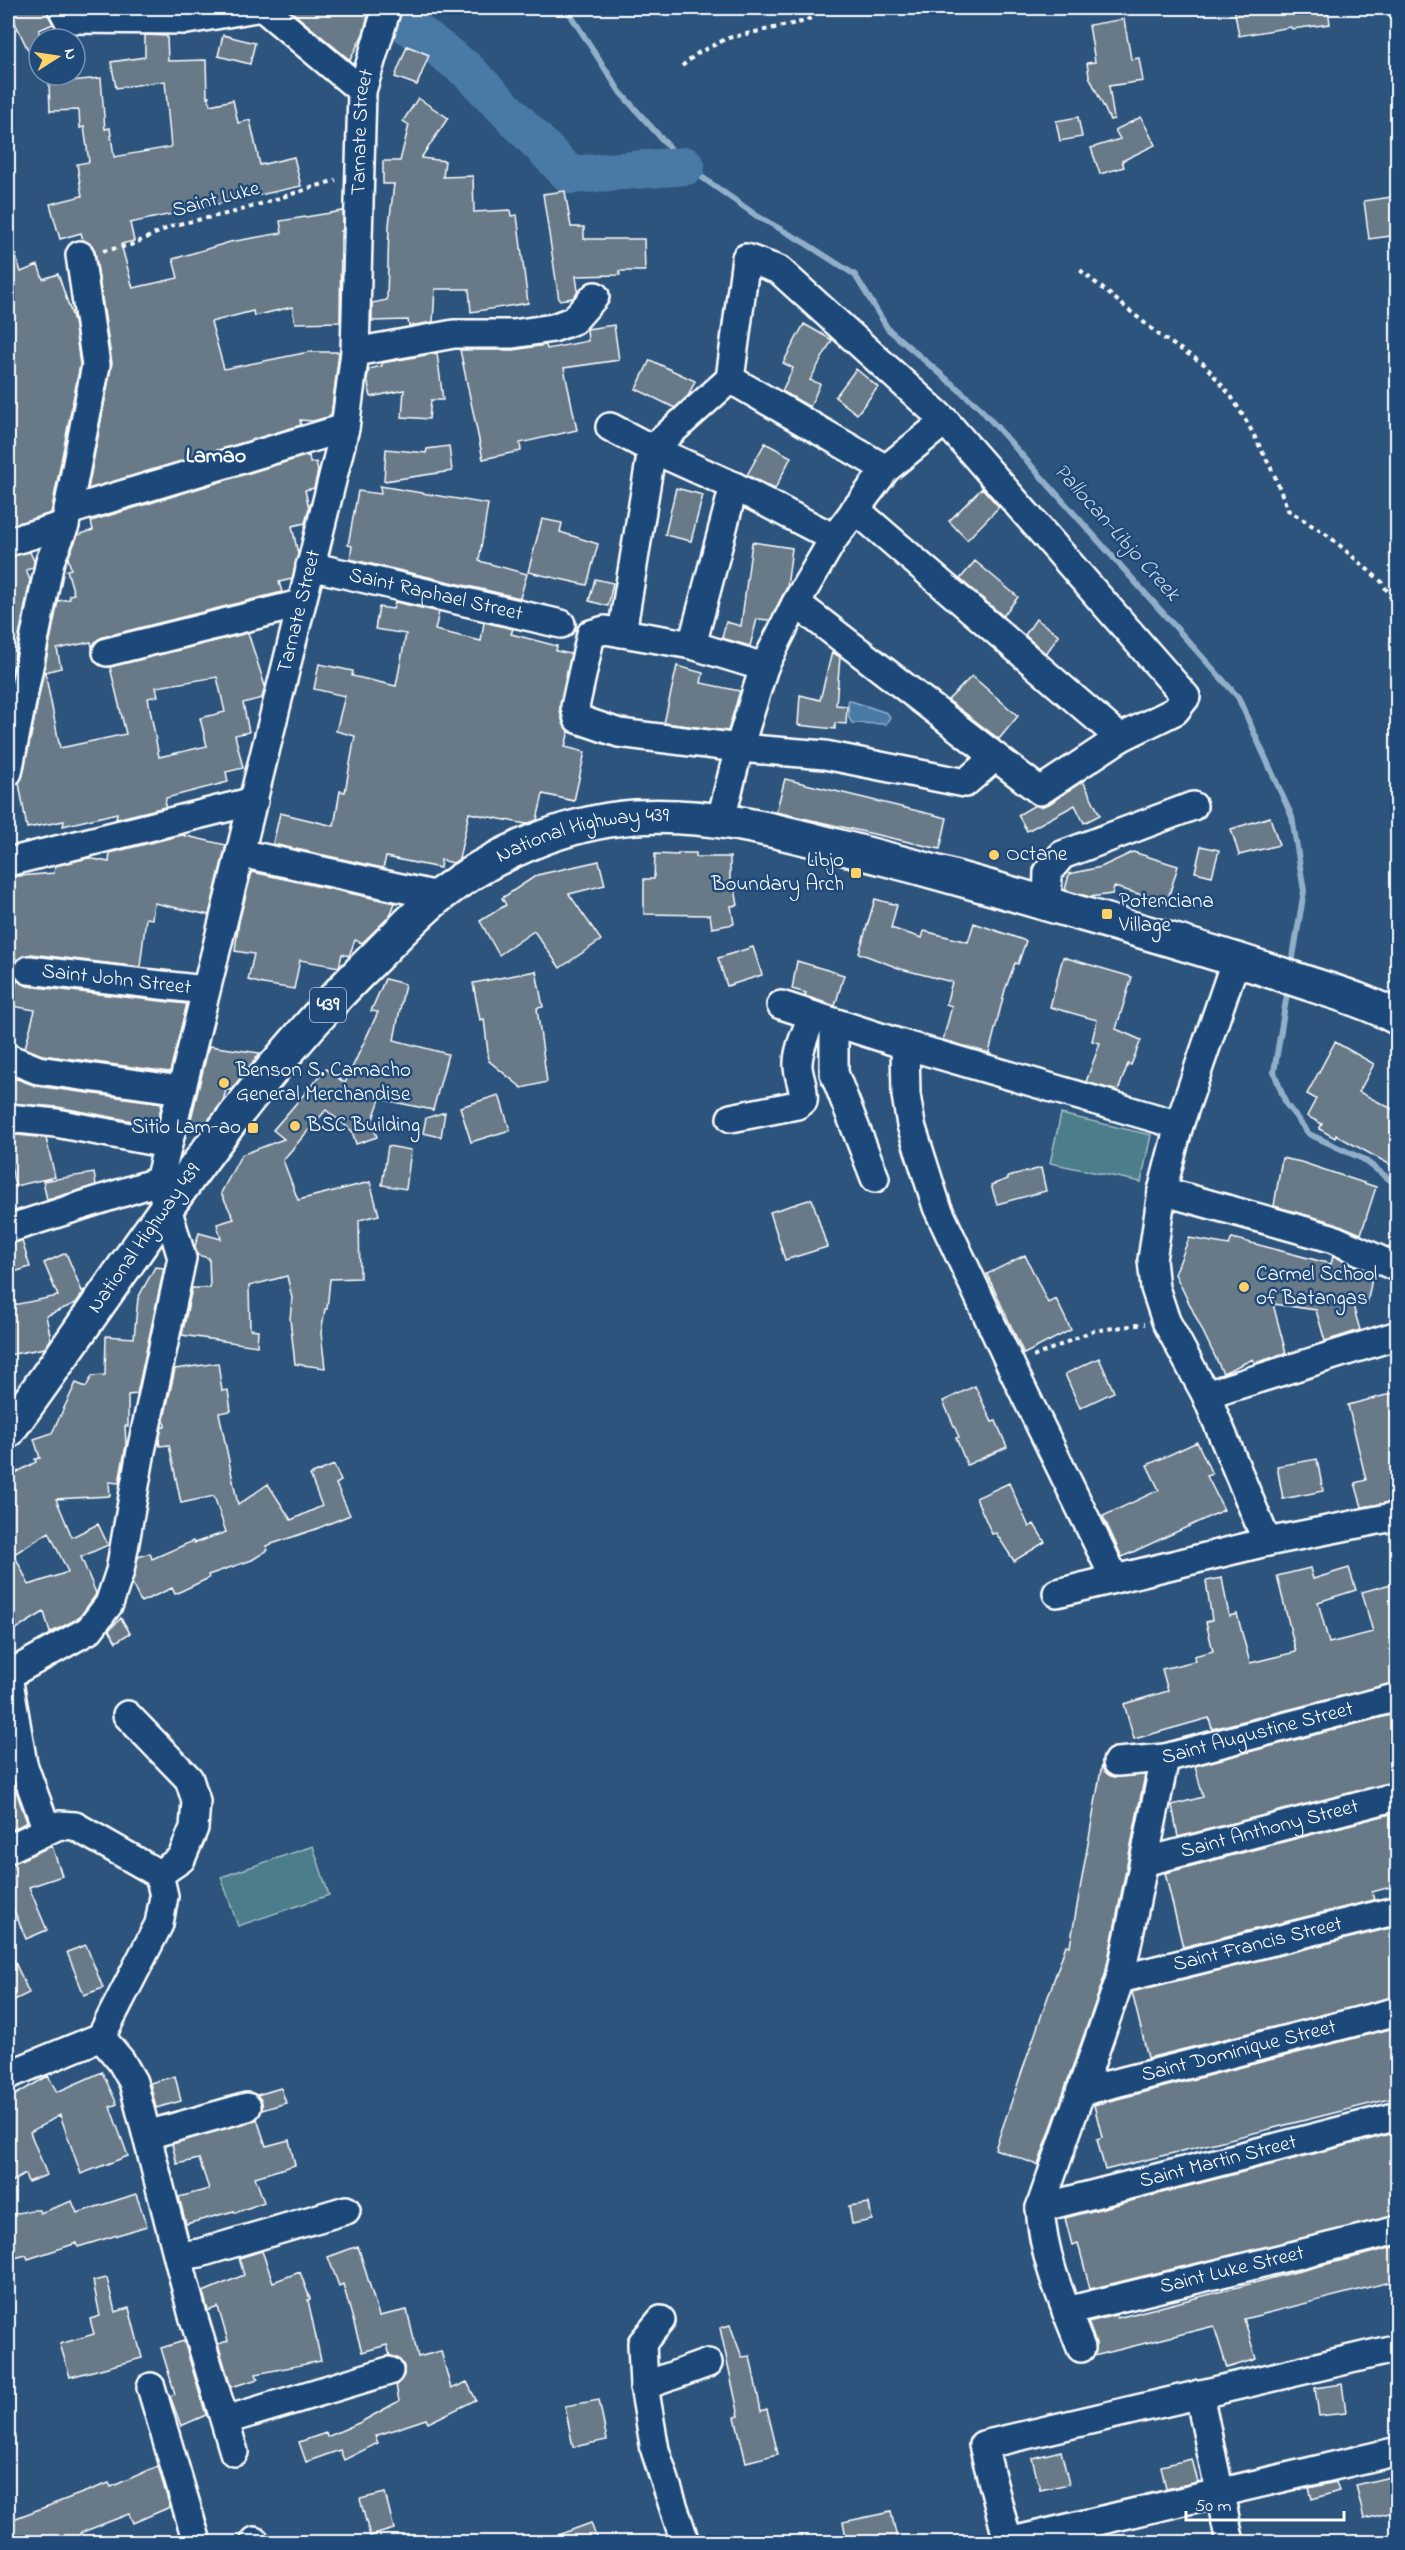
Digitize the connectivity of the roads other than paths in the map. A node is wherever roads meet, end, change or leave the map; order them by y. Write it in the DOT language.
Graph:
graph roads {
  1 [pos="62,8"];
  2 [pos="256,8"];
  3 [pos="263,8"];
  4 [pos="384,17"];
  5 [pos="362,91"];
  6 [pos="80,255"];
  7 [pos="595,296"];
  8 [pos="355,352"];
  9 [pos="730,379"];
  10 [pos="945,421"];
  11 [pos="610,427"];
  12 [pos="345,428"];
  13 [pos="652,449"];
  14 [pos="886,469"];
  15 [pos="734,486"];
  16 [pos="855,509"];
  17 [pos="67,518"];
  18 [pos="834,538"];
  19 [pos="8,543"];
  20 [pos="310,566"];
  21 [pos="796,603"];
  22 [pos="300,604"];
  23 [pos="561,624"];
  24 [pos="622,633"];
  25 [pos="692,645"];
  26 [pos="107,652"];
  27 [pos="764,666"];
  28 [pos="1120,738"];
  29 [pos="739,748"];
  30 [pos="995,757"];
  31 [pos="8,772"];
  32 [pos="254,801"];
  33 [pos="1193,806"];
  34 [pos="721,819"];
  35 [pos="240,853"];
  36 [pos="8,862"];
  37 [pos="438,896"];
  38 [pos="1047,904"];
  39 [pos="1247,963"];
  40 [pos="29,970"];
  41 [pos="205,990"];
  42 [pos="780,1005"];
  43 [pos="1398,1018"];
  44 [pos="823,1019"];
  45 [pos="905,1045"];
  46 [pos="8,1058"];
  47 [pos="181,1090"];
  48 [pos="8,1118"];
  49 [pos="731,1118"];
  50 [pos="1179,1125"];
  51 [pos="167,1144"];
  52 [pos="875,1178"];
  53 [pos="1162,1191"];
  54 [pos="163,1195"];
  55 [pos="8,1228"];
  56 [pos="1398,1268"];
  57 [pos="1398,1335"];
  58 [pos="1206,1395"];
  59 [pos="8,1431"];
  60 [pos="1398,1516"];
  61 [pos="1267,1542"];
  62 [pos="1114,1577"];
  63 [pos="1057,1593"];
  64 [pos="8,1676"];
  65 [pos="1398,1697"];
  66 [pos="127,1715"];
  67 [pos="1165,1758"];
  68 [pos="1117,1762"];
  69 [pos="1398,1796"];
  70 [pos="47,1830"];
  71 [pos="8,1849"];
  72 [pos="1144,1862"];
  73 [pos="159,1874"];
  74 [pos="1398,1910"];
  75 [pos="1120,1979"];
  76 [pos="1398,2011"];
  77 [pos="101,2037"];
  78 [pos="8,2075"];
  79 [pos="1080,2092"];
  80 [pos="247,2108"];
  81 [pos="1398,2116"];
  82 [pos="147,2135"];
  83 [pos="1040,2208"];
  84 [pos="346,2210"];
  85 [pos="1398,2230"];
  86 [pos="178,2256"];
  87 [pos="1066,2311"];
  88 [pos="661,2320"];
  89 [pos="1081,2348"];
  90 [pos="1398,2348"];
  91 [pos="708,2363"];
  92 [pos="389,2371"];
  93 [pos="644,2386"];
  94 [pos="151,2387"];
  95 [pos="1199,2394"];
  96 [pos="226,2420"];
  97 [pos="1398,2451"];
  98 [pos="234,2452"];
  99 [pos="1219,2494"];
  100 [pos="197,2542"];
  101 [pos="685,2542"];
  102 [pos="1008,2542"];
  103 [pos="1230,2542"];
  1 -- 2 [label="street"];
  3 -- 5 [label="street"];
  4 -- 5 [label="street, Tarnate Street"];
  5 -- 8 [label="street, Tarnate Street"];
  6 -- 17 [label="street"];
  7 -- 8 [label="street"];
  8 -- 12 [label="street, Tarnate Street"];
  9 -- 10 [label="street"];
  9 -- 13 [label="street"];
  9 -- 14 [label="street"];
  10 -- 14 [label="street"];
  10 -- 28 [label="street"];
  11 -- 13 [label="street"];
  12 -- 17 [label="street"];
  12 -- 20 [label="street, Tarnate Street"];
  13 -- 15 [label="street"];
  13 -- 24 [label="street"];
  14 -- 16 [label="street"];
  15 -- 18 [label="street"];
  15 -- 25 [label="street"];
  16 -- 18 [label="street"];
  16 -- 28 [label="street"];
  17 -- 19 [label="street"];
  17 -- 31 [label="street"];
  18 -- 21 [label="street"];
  20 -- 22 [label="street, Tarnate Street"];
  20 -- 23 [label="street, Saint Raphael Street"];
  21 -- 27 [label="street"];
  21 -- 30 [label="street"];
  22 -- 26 [label="street"];
  22 -- 32 [label="street, Tarnate Street"];
  24 -- 25 [label="street"];
  24 -- 29 [label="street"];
  25 -- 27 [label="street"];
  27 -- 29 [label="street"];
  28 -- 30 [label="street"];
  29 -- 30 [label="street"];
  29 -- 34 [label="street"];
  32 -- 35 [label="street, Tarnate Street"];
  32 -- 36 [label="street"];
  33 -- 38 [label="street"];
  34 -- 37 [label="main road, National Highway 439 / 439"];
  34 -- 38 [label="main road, National Highway 439 / 439"];
  35 -- 37 [label="street"];
  35 -- 41 [label="street, Tarnate Street"];
  37 -- 54 [label="main road, National Highway 439 / 439"];
  38 -- 39 [label="main road, National Highway 439 / 439"];
  39 -- 43 [label="main road, National Highway 439 / 439"];
  39 -- 50 [label="street"];
  40 -- 41 [label="street, Saint John Street"];
  41 -- 47 [label="street, Tarnate Street"];
  42 -- 44 [label="street"];
  44 -- 45 [label="street"];
  44 -- 49 [label="street"];
  44 -- 52 [label="street"];
  45 -- 50 [label="street"];
  45 -- 62 [label="street"];
  46 -- 47 [label="street"];
  47 -- 51 [label="street, Tarnate Street"];
  48 -- 51 [label="street"];
  50 -- 53 [label="street"];
  51 -- 54 [label="street, Tarnate Street"];
  53 -- 56 [label="street"];
  53 -- 58 [label="street"];
  54 -- 55 [label="street"];
  54 -- 59 [label="main road, National Highway 439 / 439"];
  54 -- 64 [label="street"];
  57 -- 58 [label="street"];
  58 -- 61 [label="street"];
  60 -- 61 [label="street"];
  61 -- 62 [label="street"];
  62 -- 63 [label="street"];
  64 -- 70 [label="street"];
  65 -- 67 [label="street, Saint Augustine Street"];
  66 -- 73 [label="street"];
  67 -- 68 [label="street, Saint Augustine Street"];
  67 -- 72 [label="street"];
  69 -- 72 [label="street, Saint Anthony Street"];
  70 -- 71 [label="street"];
  70 -- 73 [label="street"];
  72 -- 75 [label="street"];
  73 -- 77 [label="street"];
  74 -- 75 [label="street, Saint Francis Street"];
  75 -- 79 [label="street"];
  76 -- 79 [label="street, Saint Dominique Street"];
  77 -- 78 [label="street"];
  77 -- 82 [label="street"];
  79 -- 83 [label="street"];
  80 -- 82 [label="street"];
  81 -- 83 [label="street, Saint Martin Street"];
  82 -- 86 [label="street"];
  83 -- 87 [label="street"];
  84 -- 86 [label="street"];
  85 -- 87 [label="street, Saint Luke Street"];
  86 -- 96 [label="street"];
  87 -- 89 [label="street"];
  88 -- 93 [label="street"];
  90 -- 95 [label="street"];
  91 -- 93 [label="street"];
  92 -- 96 [label="street"];
  93 -- 101 [label="street"];
  94 -- 100 [label="street"];
  95 -- 99 [label="street"];
  95 -- 102 [label="street"];
  96 -- 98 [label="street"];
  97 -- 99 [label="street"];
  99 -- 102 [label="street"];
  99 -- 103 [label="street"];
}
